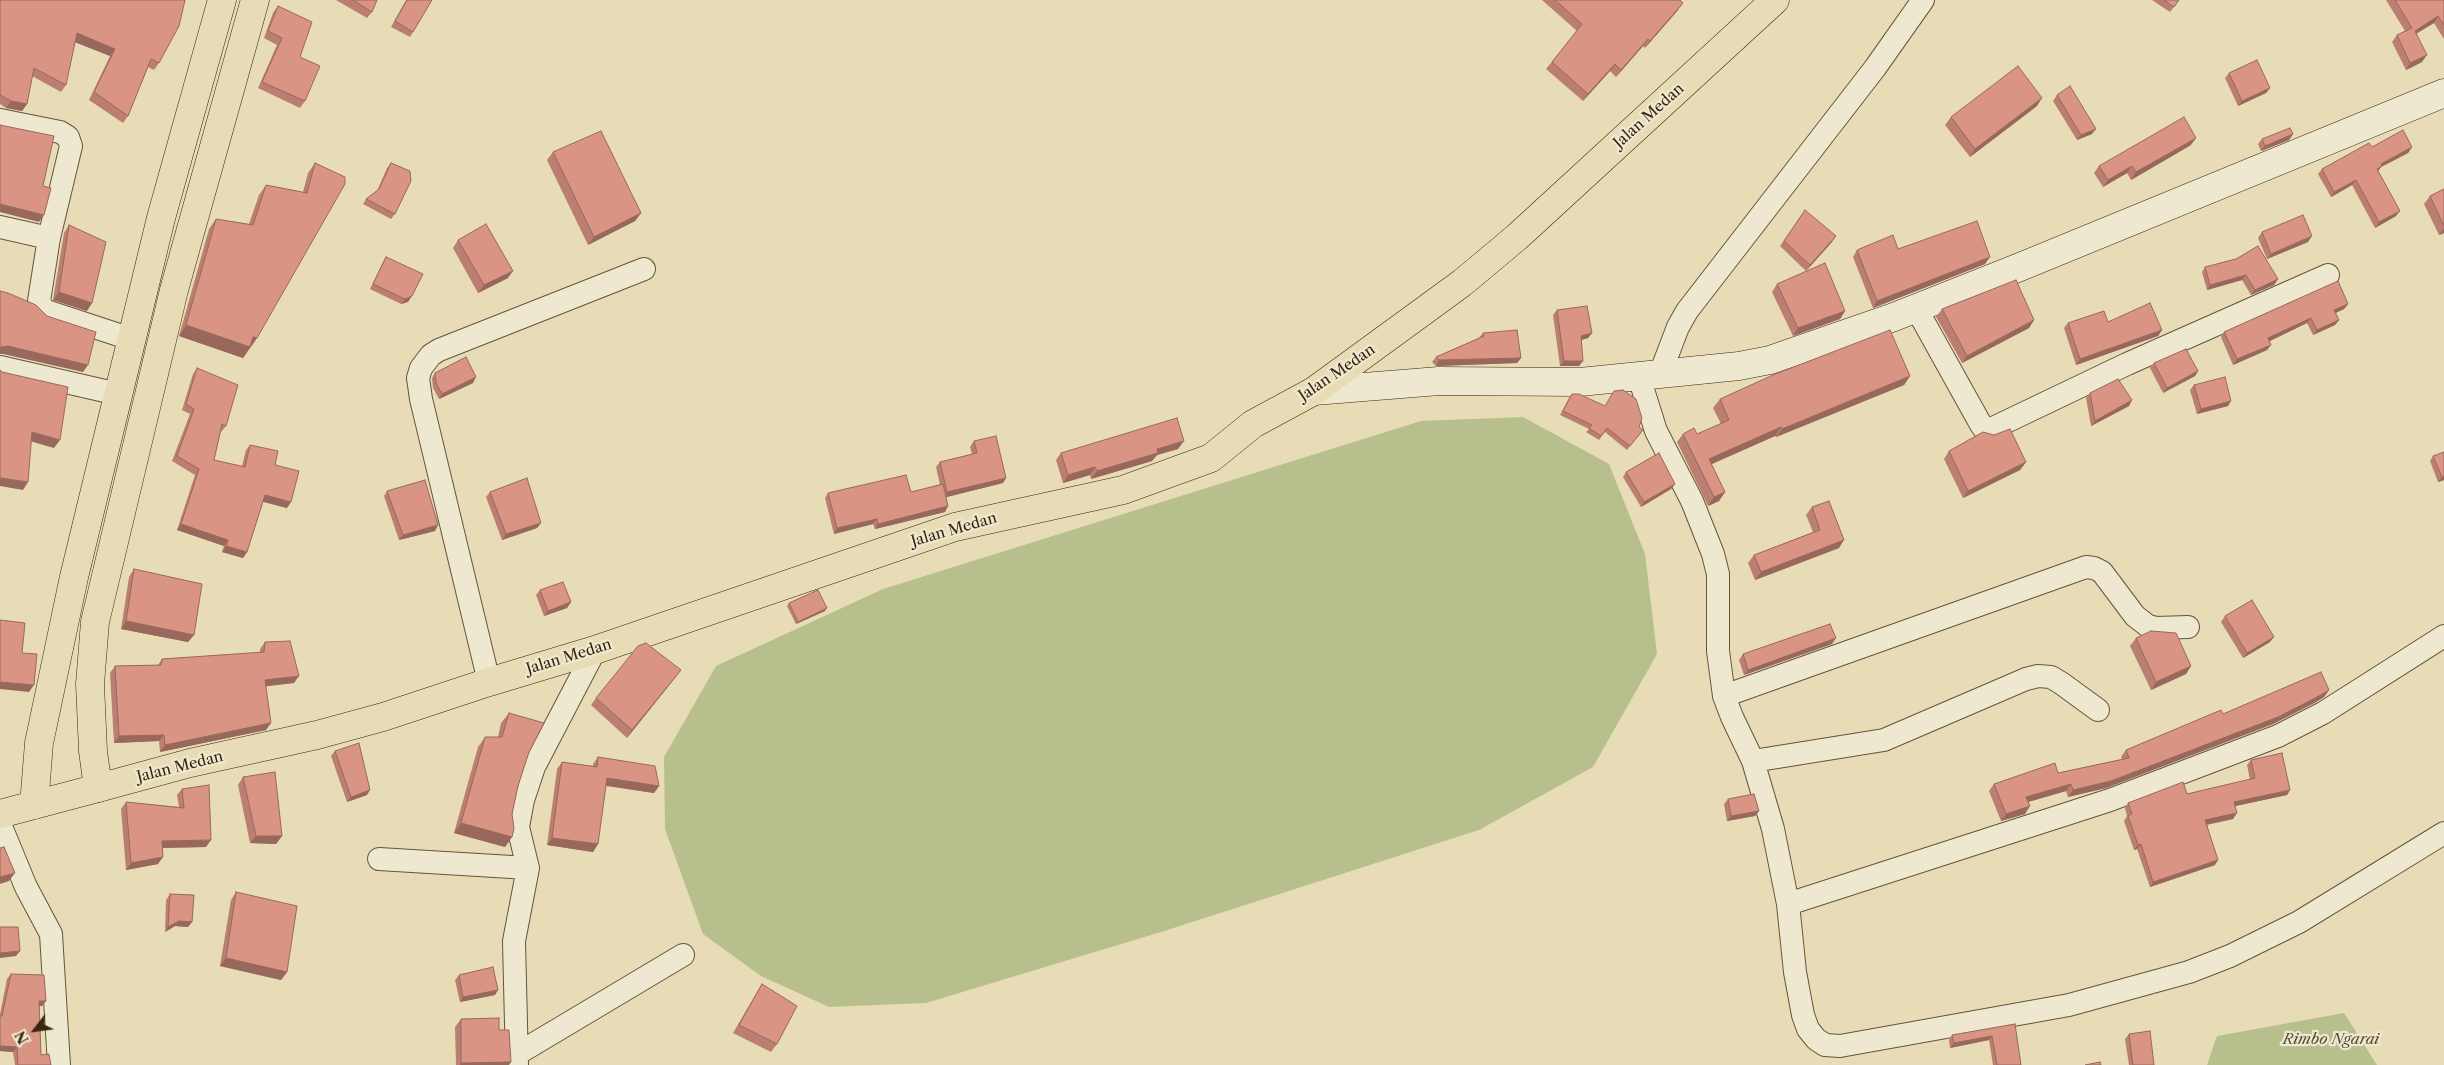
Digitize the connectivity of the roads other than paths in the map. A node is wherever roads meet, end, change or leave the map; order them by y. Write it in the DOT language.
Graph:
graph roads {
  1 [pos="222,0"];
  2 [pos="254,0"];
  3 [pos="1775,0"];
  4 [pos="1922,0"];
  5 [pos="2444,93"];
  6 [pos="0,120"];
  7 [pos="0,227"];
  8 [pos="50,238"];
  9 [pos="644,269"];
  10 [pos="2328,275"];
  11 [pos="1916,308"];
  12 [pos="131,339"];
  13 [pos="0,367"];
  14 [pos="1649,375"];
  15 [pos="1314,392"];
  16 [pos="118,394"];
  17 [pos="2188,627"];
  18 [pos="2444,636"];
  19 [pos="595,650"];
  20 [pos="489,682"];
  21 [pos="1724,696"];
  22 [pos="2098,710"];
  23 [pos="1753,761"];
  24 [pos="98,788"];
  25 [pos="34,805"];
  26 [pos="0,814"];
  27 [pos="0,824"];
  28 [pos="2444,833"];
  29 [pos="379,859"];
  30 [pos="528,868"];
  31 [pos="1788,904"];
  32 [pos="683,955"];
  33 [pos="517,1060"];
  34 [pos="59,1065"];
  1 -- 12 [label="main road"];
  2 -- 24 [label="main road"];
  3 -- 15 [label="main road, Jalan Medan"];
  4 -- 14 [label="street"];
  5 -- 11 [label="street"];
  6 -- 8 [label="street"];
  7 -- 8 [label="street"];
  8 -- 12 [label="street"];
  9 -- 20 [label="street"];
  10 -- 11 [label="street"];
  11 -- 14 [label="street"];
  12 -- 16 [label="main road"];
  13 -- 16 [label="street"];
  14 -- 15 [label="street"];
  14 -- 21 [label="street"];
  15 -- 19 [label="main road, Jalan Medan"];
  16 -- 25 [label="main road"];
  17 -- 21 [label="street"];
  18 -- 31 [label="street"];
  19 -- 20 [label="main road, Jalan Medan"];
  19 -- 30 [label="street"];
  20 -- 24 [label="main road, Jalan Medan"];
  21 -- 23 [label="street"];
  22 -- 23 [label="street"];
  23 -- 31 [label="street"];
  24 -- 25 [label="main road, Jalan Medan"];
  25 -- 26 [label="main road, Jalan Medan"];
  27 -- 34 [label="street"];
  28 -- 31 [label="street"];
  29 -- 30 [label="street"];
  30 -- 33 [label="street"];
  32 -- 33 [label="street"];
}
